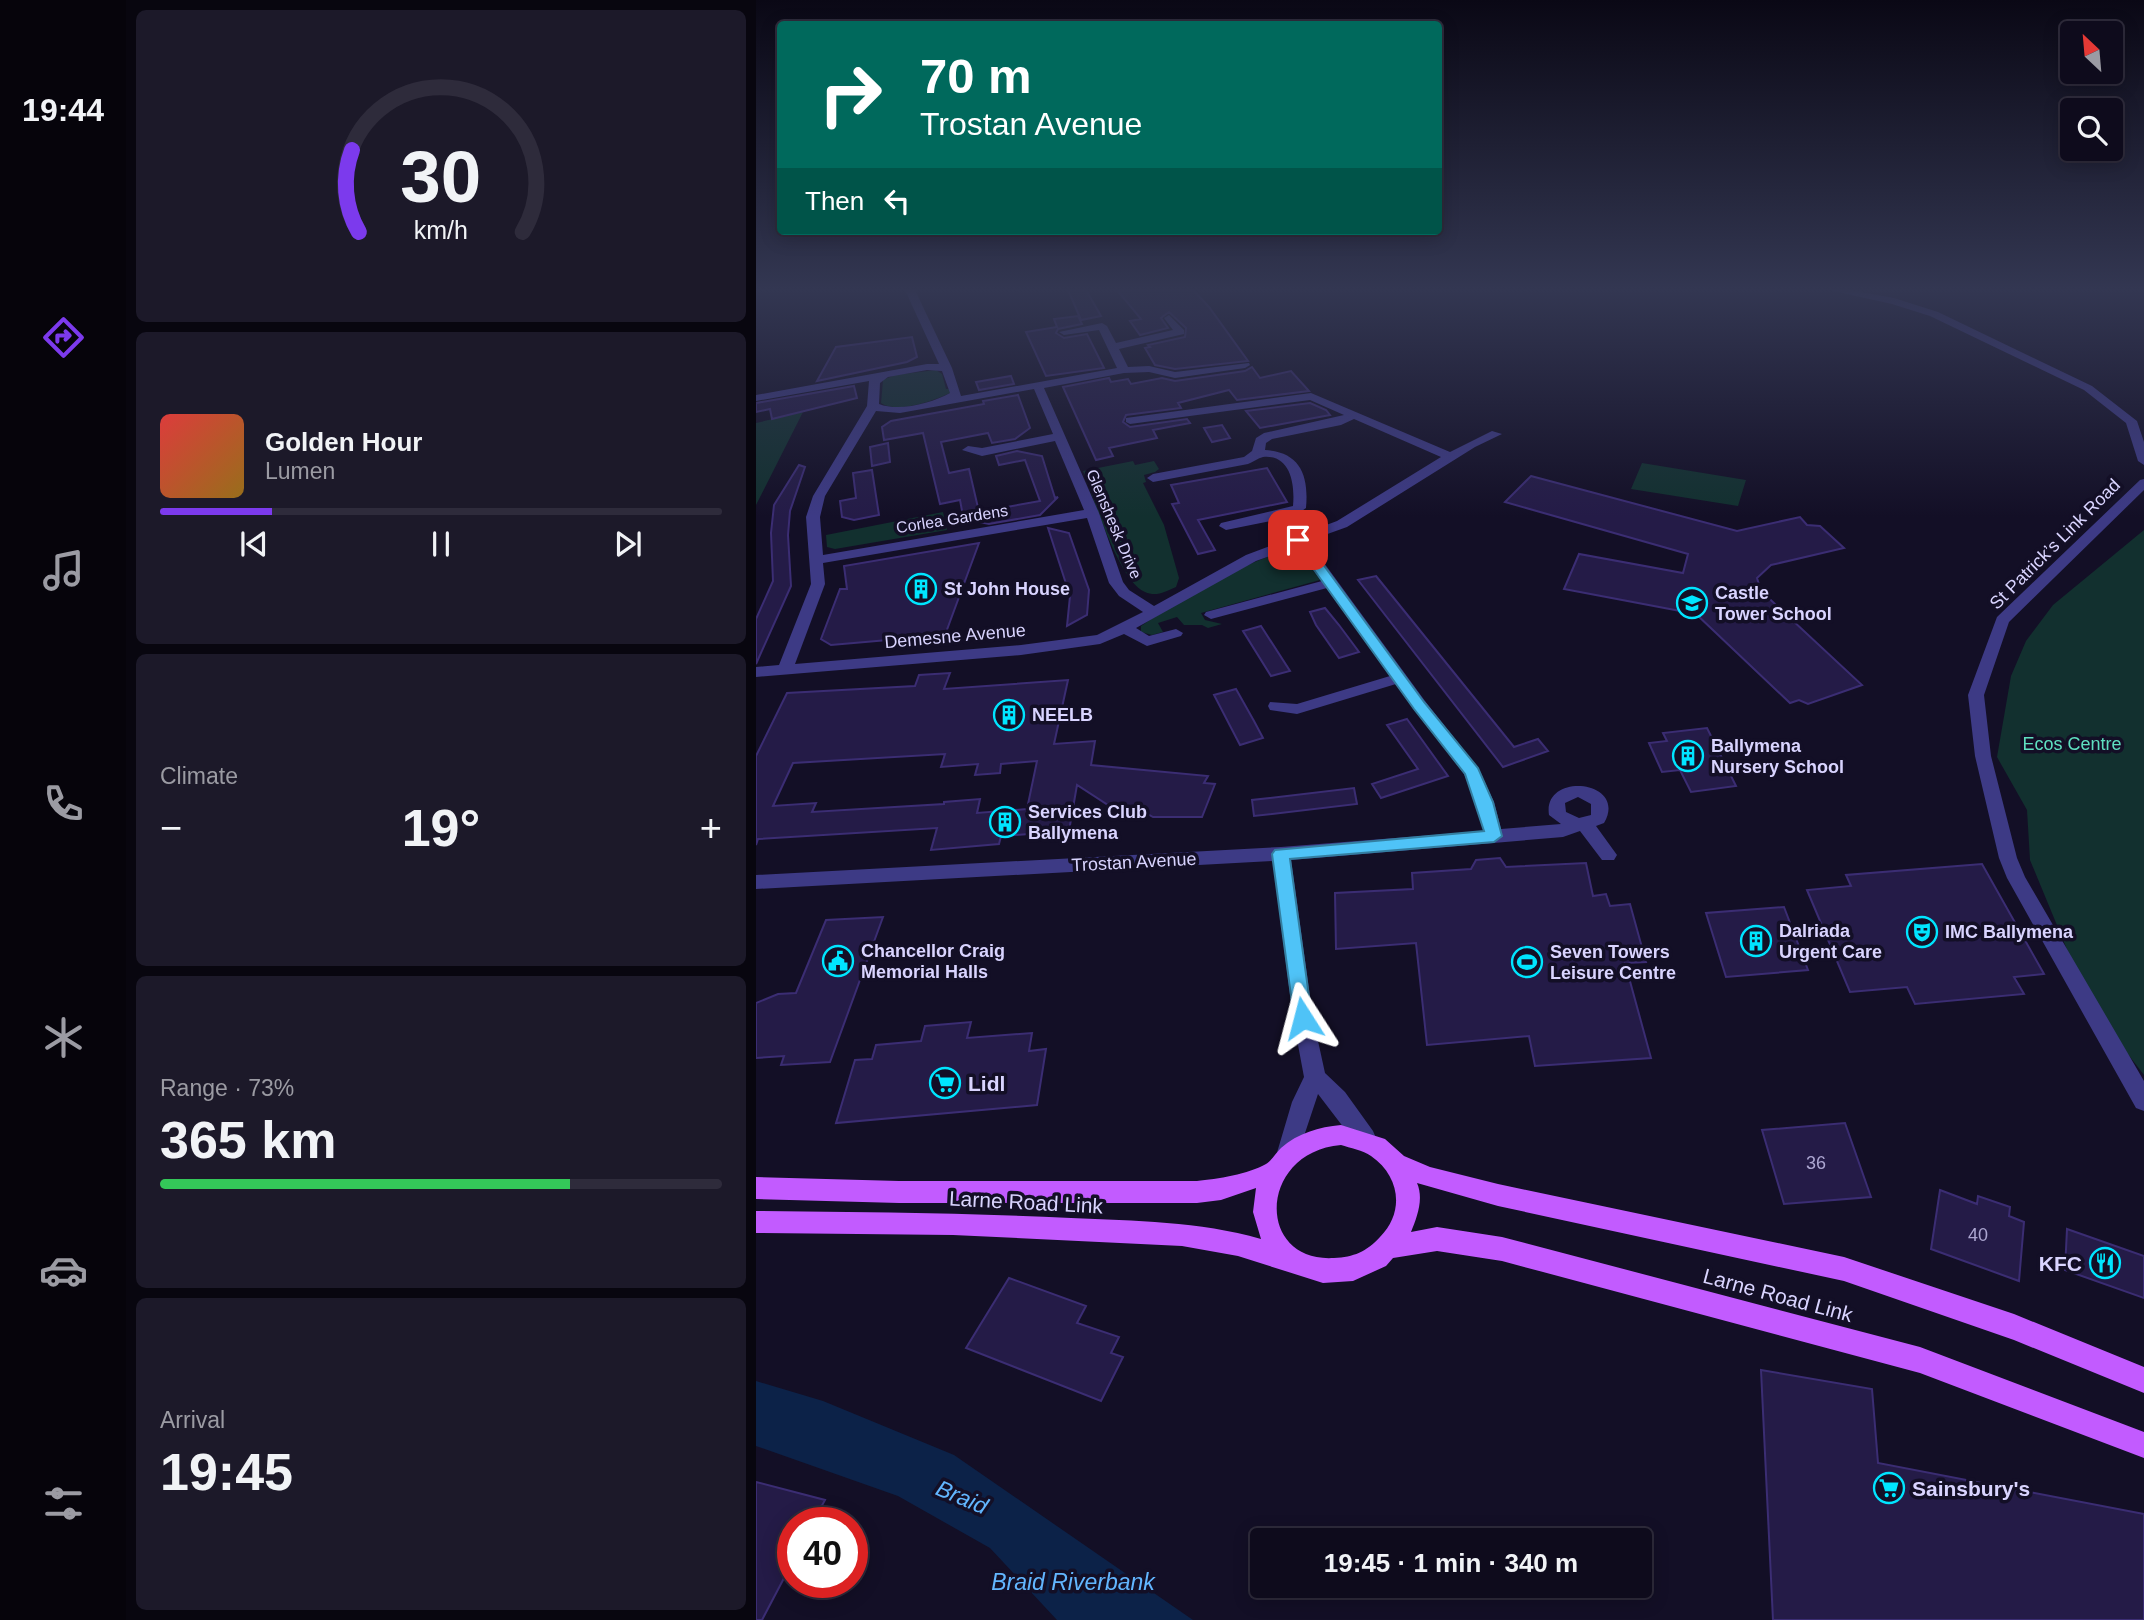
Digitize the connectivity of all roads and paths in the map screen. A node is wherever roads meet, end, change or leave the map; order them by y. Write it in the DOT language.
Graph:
graph roads {
  1 [pos="933,366"];
  2 [pos="946,366"];
  3 [pos="1122,366"];
  4 [pos="1241,366"];
  5 [pos="2045,366"];
  6 [pos="1124,370"];
  7 [pos="884,375"];
  8 [pos="1039,388"];
  9 [pos="956,395"];
  10 [pos="756,398"];
  11 [pos="975,398"];
  12 [pos="943,402"];
  13 [pos="873,406"];
  14 [pos="1355,414"];
  15 [pos="1130,420"];
  16 [pos="1496,434"];
  17 [pos="1058,437"];
  18 [pos="968,450"];
  19 [pos="1258,453"];
  20 [pos="1451,457"];
  21 [pos="2144,461"];
  22 [pos="1153,478"];
  23 [pos="2144,483"];
  24 [pos="1093,513"];
  25 [pos="1247,522"];
  26 [pos="1226,526"];
  27 [pos="1254,535"];
  28 [pos="1298,540"];
  29 [pos="817,560"];
  30 [pos="1330,583"];
  31 [pos="1153,612"];
  32 [pos="1222,615"];
  33 [pos="1125,628"];
  34 [pos="1176,633"];
  35 [pos="785,669"];
  36 [pos="756,672"];
  37 [pos="1401,678"];
  38 [pos="1276,706"];
  39 [pos="1556,804"];
  40 [pos="1581,825"];
  41 [pos="1502,835"];
  42 [pos="1281,854"];
  43 [pos="1608,855"];
  44 [pos="756,882"];
  45 [pos="1315,1077"];
  46 [pos="2144,1101"];
  47 [pos="1365,1138"];
  48 [pos="1280,1164"];
  49 [pos="1400,1165"];
  50 [pos="756,1188"];
  51 [pos="756,1222"];
  52 [pos="1389,1247"];
  53 [pos="1291,1260"];
  54 [pos="2144,1380"];
  55 [pos="2144,1445"];
  1 -- 7 [label="street"];
  2 -- 9 [label="street"];
  3 -- 6 [label="street"];
  4 -- 6 [label="street"];
  5 -- 21 [label="street"];
  6 -- 8 [label="street"];
  7 -- 10 [label="street"];
  7 -- 13 [label="street"];
  8 -- 11 [label="street"];
  8 -- 17 [label="street, Glenshesk Drive"];
  9 -- 11 [label="street"];
  9 -- 12 [label="street"];
  11 -- 12 [label="street"];
  12 -- 13 [label="street"];
  13 -- 29 [label="street"];
  14 -- 15 [label="street"];
  14 -- 19 [label="street"];
  14 -- 20 [label="street"];
  16 -- 20 [label="street, Demesne Avenue"];
  17 -- 18 [label="street"];
  17 -- 24 [label="street, Glenshesk Drive"];
  19 -- 22 [label="street"];
  19 -- 25 [label="street"];
  20 -- 28 [label="street, Demesne Avenue"];
  23 -- 46 [label="street, St Patrick’s Link Road"];
  24 -- 29 [label="street, Corlea Gardens"];
  24 -- 31 [label="street, Glenshesk Drive"];
  25 -- 26 [label="street"];
  25 -- 27 [label="street"];
  28 -- 30 [label="street"];
  28 -- 31 [label="street, Demesne Avenue"];
  29 -- 35 [label="street"];
  30 -- 32 [label="street"];
  30 -- 37 [label="street"];
  31 -- 33 [label="street, Demesne Avenue"];
  33 -- 34 [label="street"];
  33 -- 35 [label="street, Demesne Avenue"];
  35 -- 36 [label="street, Demesne Avenue"];
  37 -- 38 [label="street"];
  37 -- 41 [label="street"];
  39 -- 40 [label="street"];
  39 -- 40 [label="street"];
  39 -- 41 [label="street, Trostan Avenue"];
  40 -- 41 [label="street, Trostan Avenue"];
  40 -- 43 [label="street"];
  41 -- 42 [label="street, Trostan Avenue"];
  42 -- 44 [label="street, Trostan Avenue"];
  42 -- 45 [label="street"];
  45 -- 47 [label="street"];
  45 -- 48 [label="street"];
  47 -- 48 [label="main road"];
  47 -- 49 [label="main road"];
  48 -- 50 [label="main road, Larne Road Link"];
  48 -- 53 [label="main road"];
  49 -- 52 [label="main road"];
  49 -- 54 [label="main road, Larne Road Link"];
  51 -- 53 [label="main road, Larne Road Link"];
  52 -- 53 [label="main road"];
  52 -- 55 [label="main road, Larne Road Link"];
}
